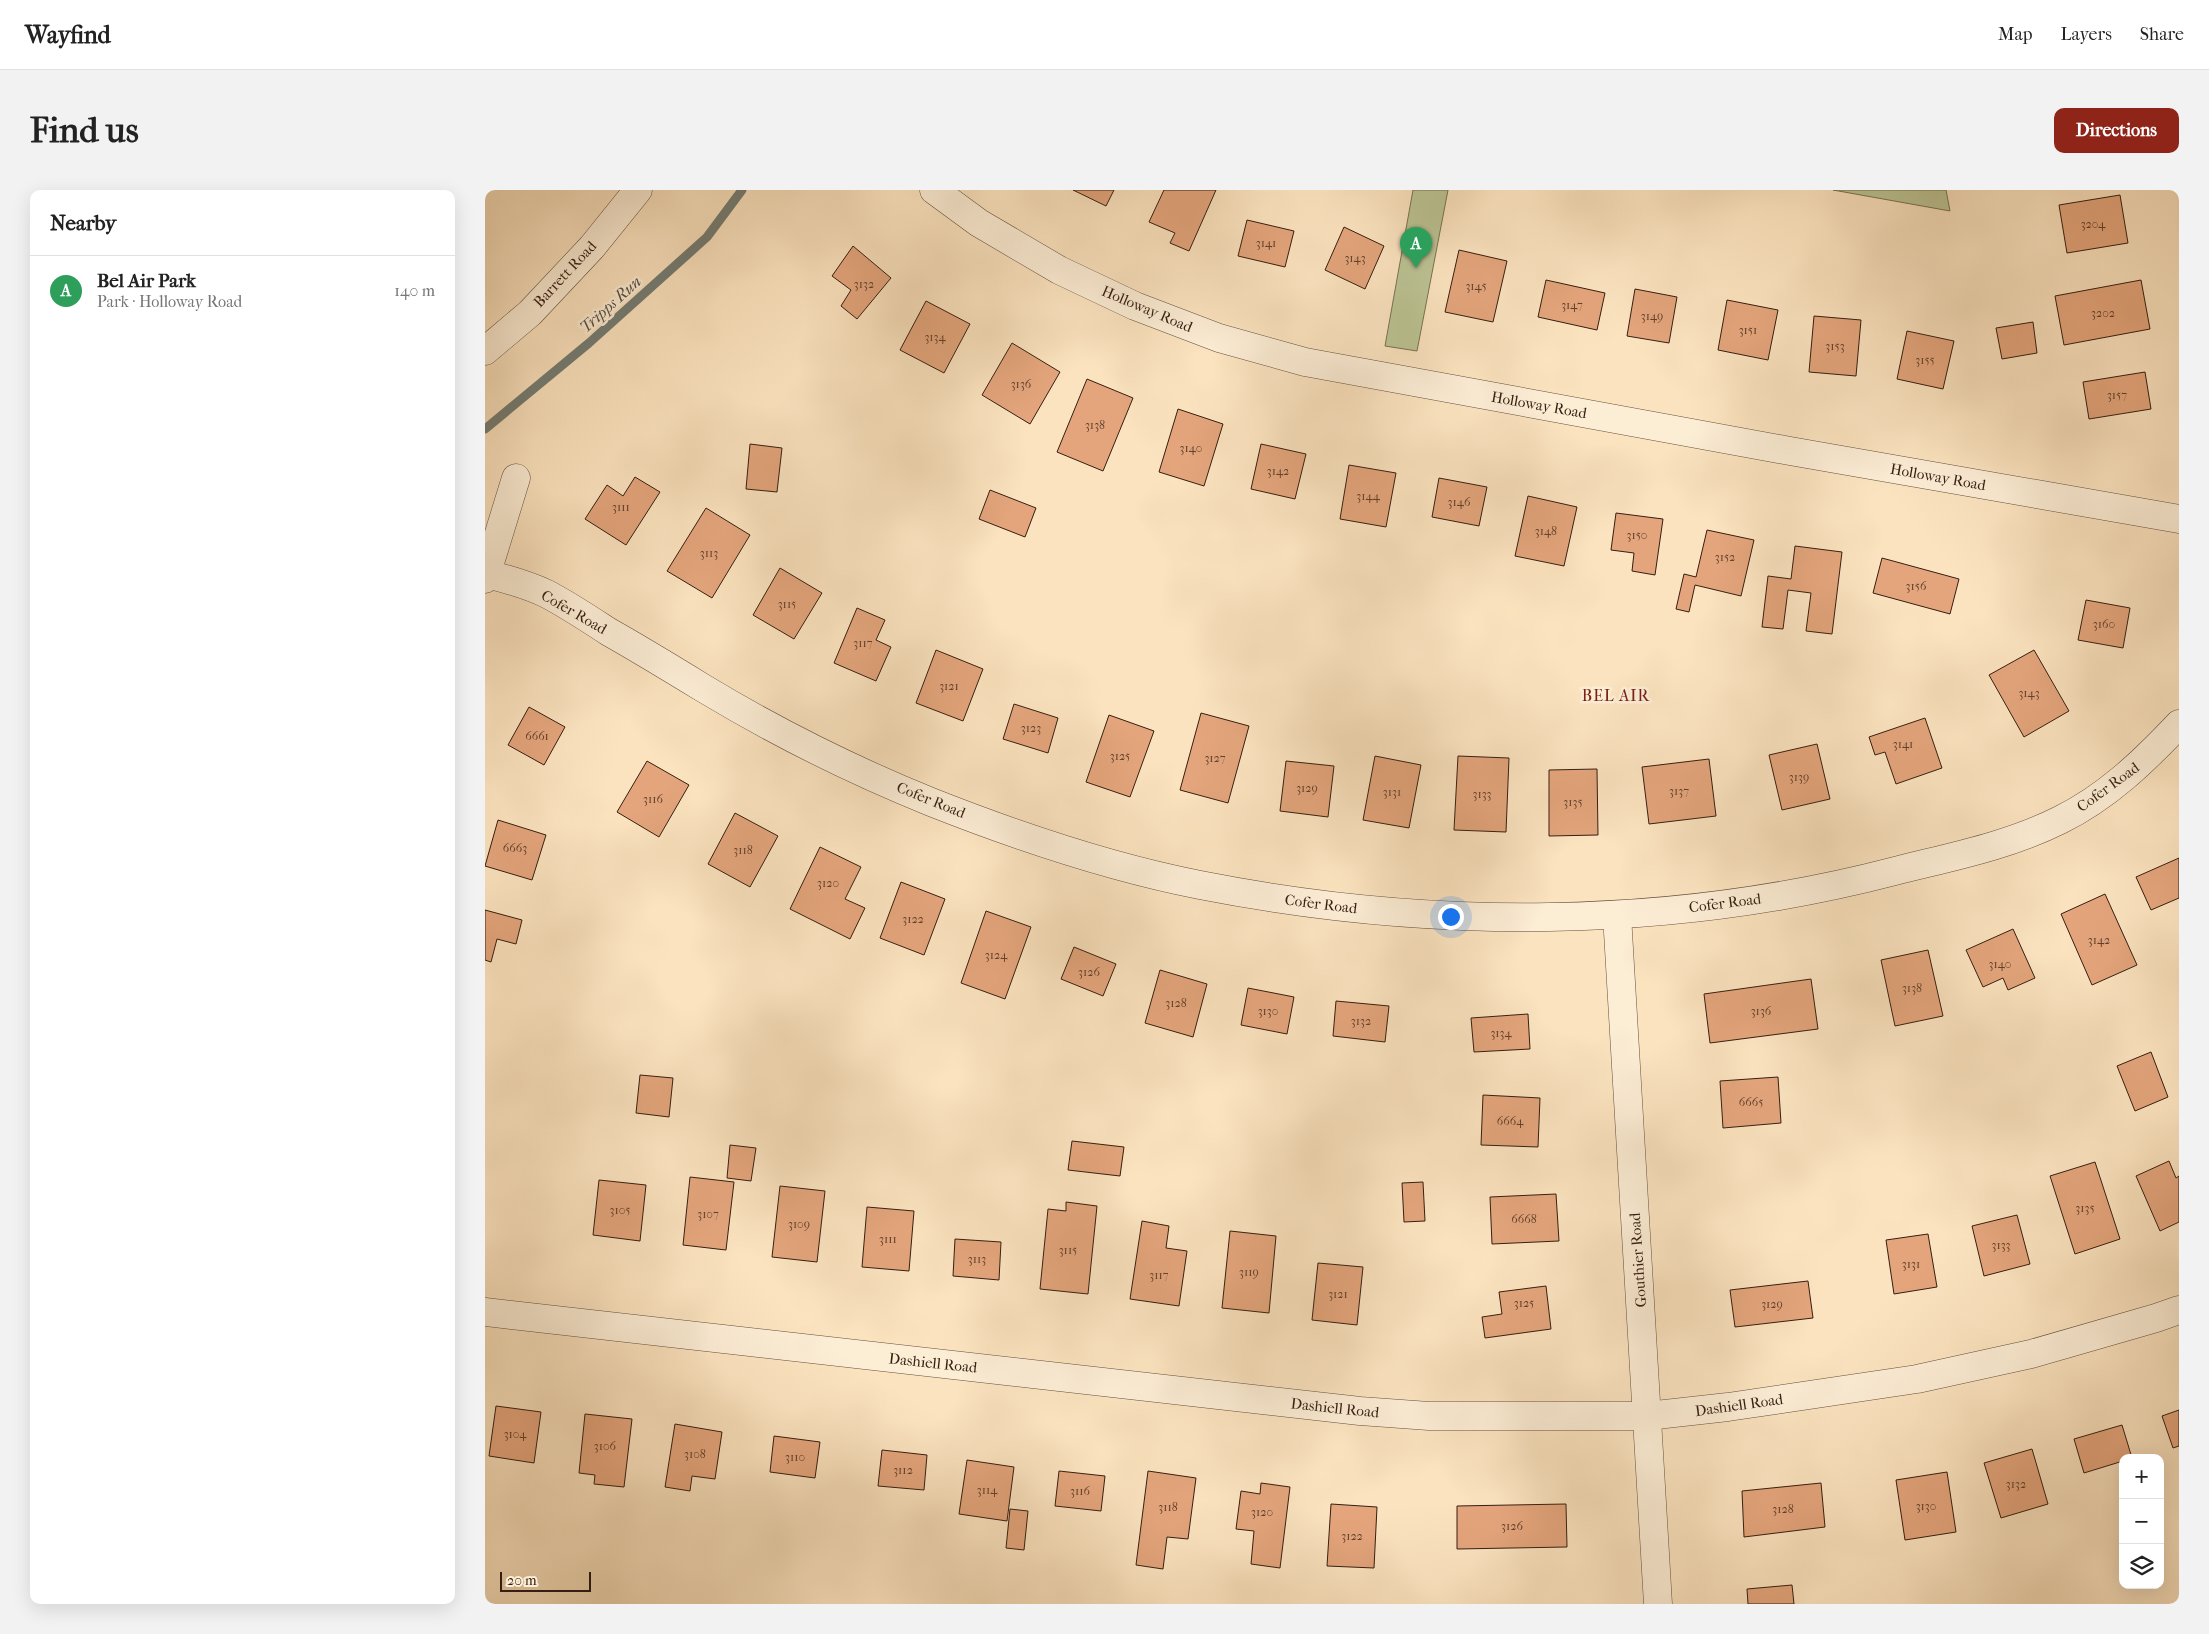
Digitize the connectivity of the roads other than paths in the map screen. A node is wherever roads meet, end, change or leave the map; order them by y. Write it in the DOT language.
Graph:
graph roads {
  1 [pos="638,190"];
  2 [pos="934,190"];
  3 [pos="485,351"];
  4 [pos="516,478"];
  5 [pos="2179,519"];
  6 [pos="486,577"];
  7 [pos="2179,724"];
  8 [pos="1617,915"];
  9 [pos="2179,1310"];
  10 [pos="485,1312"];
  11 [pos="1647,1416"];
  12 [pos="1658,1604"];
  1 -- 3 [label="street, Barrett Road"];
  2 -- 5 [label="street, Holloway Road"];
  4 -- 6 [label="street"];
  6 -- 8 [label="street, Cofer Road"];
  7 -- 8 [label="street, Cofer Road"];
  8 -- 11 [label="street, Gouthier Road"];
  9 -- 11 [label="street, Dashiell Road"];
  10 -- 11 [label="street, Dashiell Road"];
  11 -- 12 [label="street, Gouthier Road"];
}
